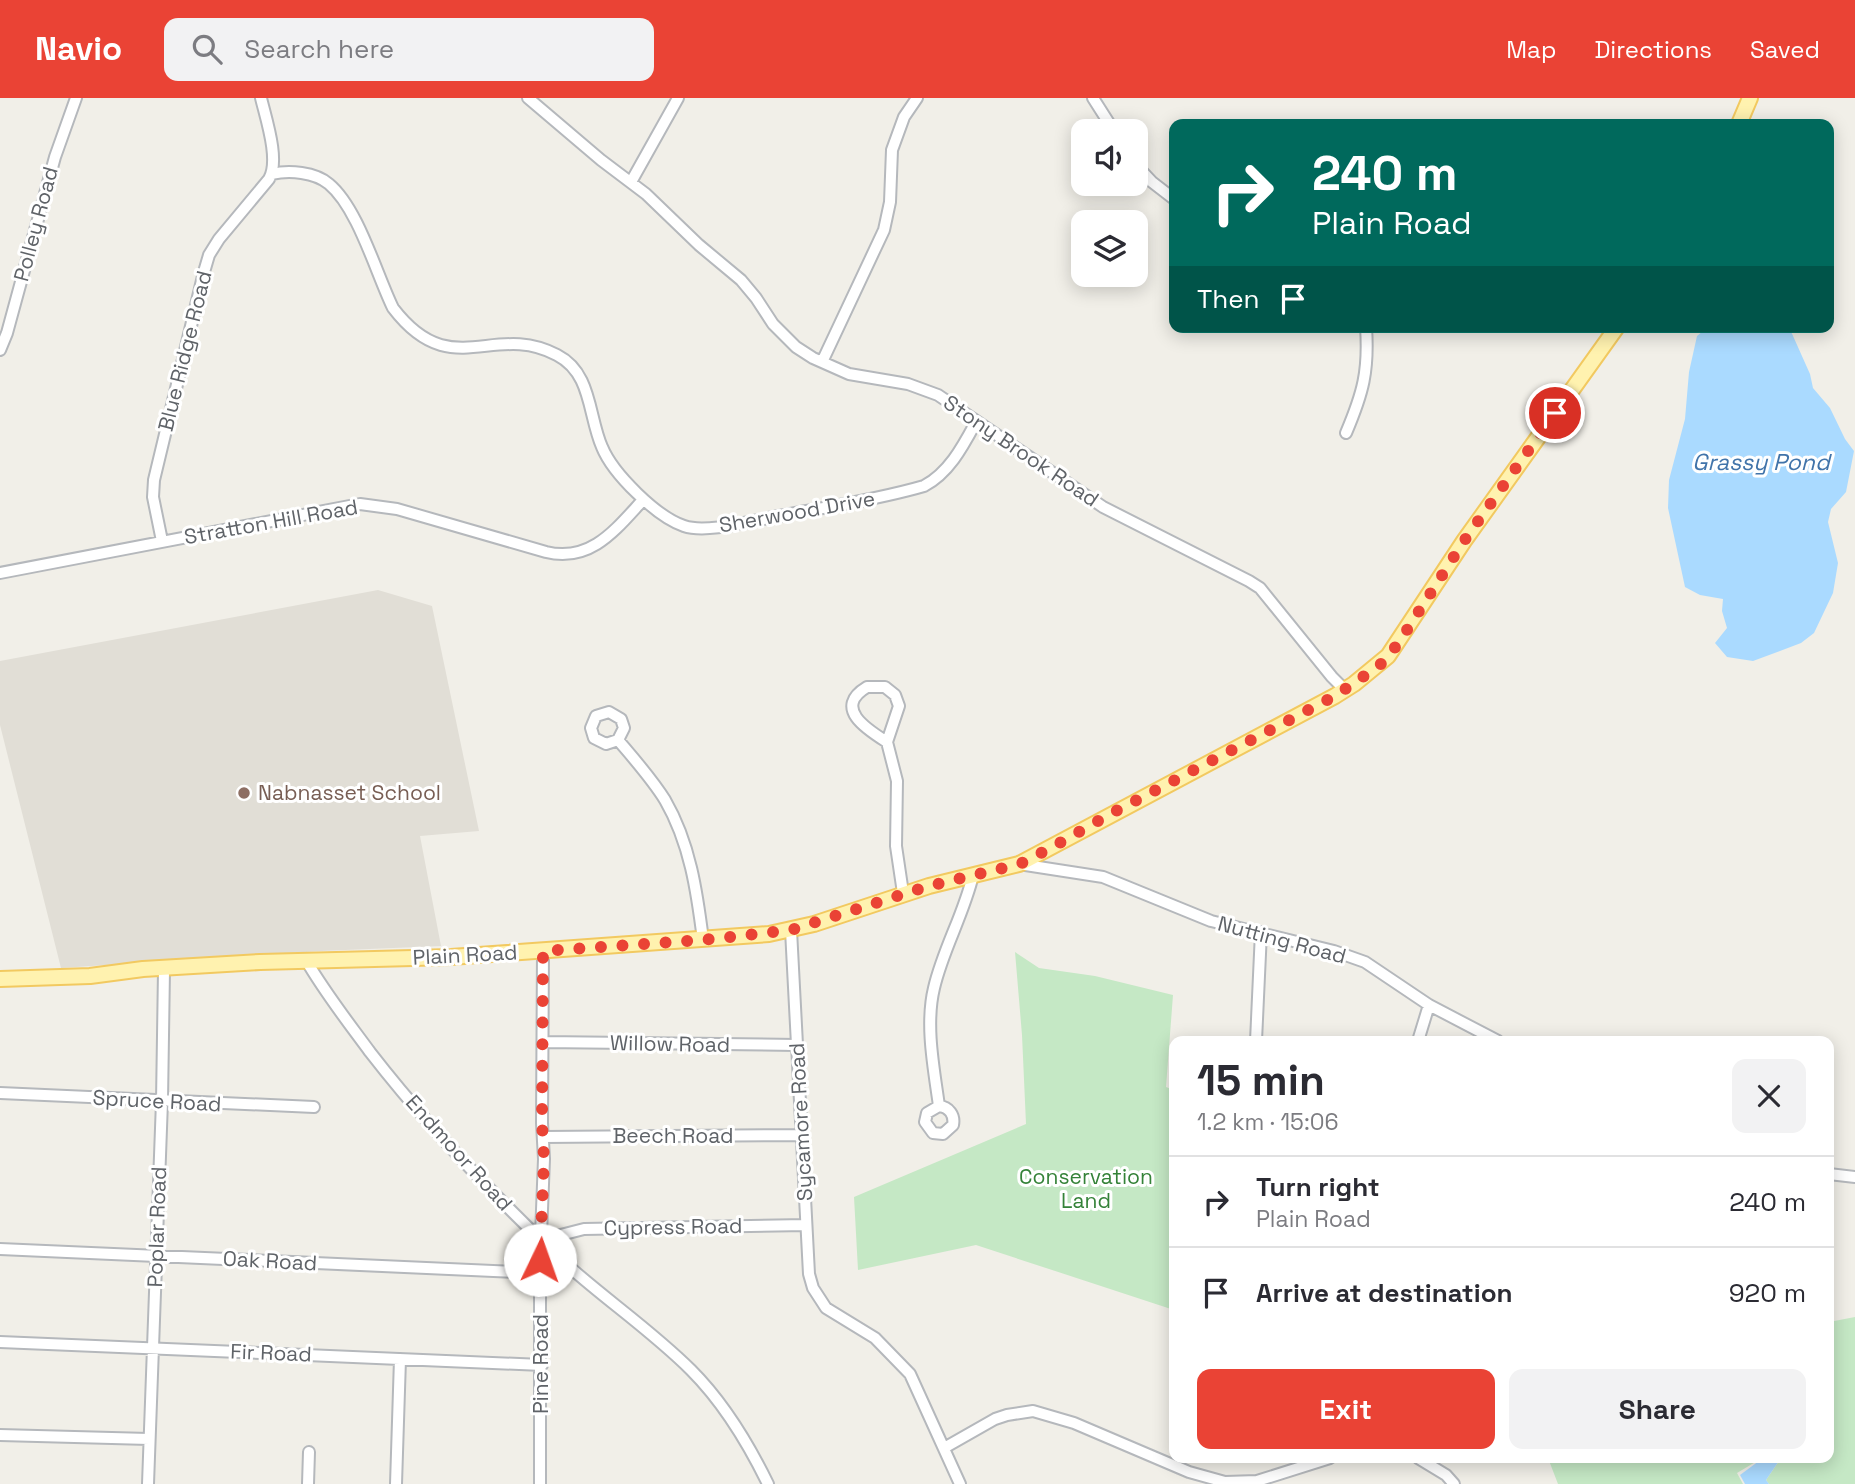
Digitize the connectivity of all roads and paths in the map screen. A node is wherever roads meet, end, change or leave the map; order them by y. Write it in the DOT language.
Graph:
graph roads {
  1 [pos="76,98"];
  2 [pos="261,98"];
  3 [pos="528,98"];
  4 [pos="678,98"];
  5 [pos="917,98"];
  6 [pos="1093,98"];
  7 [pos="1750,98"];
  8 [pos="1106,119"];
  9 [pos="1741,119"];
  10 [pos="272,174"];
  11 [pos="1148,178"];
  12 [pos="631,182"];
  13 [pos="1169,195"];
  14 [pos="1366,333"];
  15 [pos="1613,333"];
  16 [pos="0,350"];
  17 [pos="822,362"];
  18 [pos="976,422"];
  19 [pos="1346,433"];
  20 [pos="643,500"];
  21 [pos="162,541"];
  22 [pos="0,573"];
  23 [pos="1345,690"];
  24 [pos="618,740"];
  25 [pos="887,742"];
  26 [pos="1045,851"];
  27 [pos="1020,864"];
  28 [pos="1053,869"];
  29 [pos="974,875"];
  30 [pos="903,893"];
  31 [pos="791,930"];
  32 [pos="1261,932"];
  33 [pos="703,940"];
  34 [pos="543,951"];
  35 [pos="306,960"];
  36 [pos="164,970"];
  37 [pos="0,979"];
  38 [pos="1429,1005"];
  39 [pos="1256,1036"];
  40 [pos="1420,1036"];
  41 [pos="1488,1036"];
  42 [pos="543,1042"];
  43 [pos="797,1045"];
  44 [pos="0,1093"];
  45 [pos="162,1101"];
  46 [pos="939,1106"];
  47 [pos="314,1107"];
  48 [pos="802,1135"];
  49 [pos="543,1137"];
  50 [pos="1834,1175"];
  51 [pos="1855,1177"];
  52 [pos="807,1225"];
  53 [pos="541,1240"];
  54 [pos="0,1249"];
  55 [pos="156,1256"];
  56 [pos="540,1273"];
  57 [pos="0,1342"];
  58 [pos="153,1348"];
  59 [pos="400,1359"];
  60 [pos="541,1365"];
  61 [pos="0,1434"];
  62 [pos="149,1439"];
  63 [pos="944,1448"];
  64 [pos="309,1452"];
  65 [pos="1313,1463"];
  66 [pos="1426,1463"];
  67 [pos="148,1484"];
  68 [pos="308,1484"];
  69 [pos="396,1484"];
  70 [pos="540,1484"];
  71 [pos="768,1484"];
  72 [pos="960,1484"];
  73 [pos="1454,1484"];
  1 -- 16 [label="street, Polley Road"];
  2 -- 10 [label="street"];
  3 -- 12 [label="street, Stony Brook Road"];
  4 -- 12 [label="street"];
  5 -- 17 [label="street"];
  6 -- 8 [label="street"];
  7 -- 9 [label="main road"];
  10 -- 20 [label="street, Sherwood Drive"];
  10 -- 21 [label="street, Blue Ridge Road"];
  11 -- 13 [label="street"];
  12 -- 17 [label="street, Stony Brook Road"];
  14 -- 19 [label="street"];
  15 -- 23 [label="main road, Plain Road"];
  17 -- 18 [label="street, Stony Brook Road"];
  18 -- 20 [label="street, Sherwood Drive"];
  18 -- 23 [label="street, Stony Brook Road"];
  20 -- 21 [label="street, Stratton Hill Road"];
  21 -- 22 [label="street, Stratton Hill Road"];
  23 -- 26 [label="main road, Plain Road"];
  24 -- 33 [label="street"];
  25 -- 25 [label="street"];
  25 -- 30 [label="street"];
  26 -- 27 [label="main road, Plain Road"];
  26 -- 28 [label="street"];
  27 -- 28 [label="street, Nutting Road"];
  27 -- 29 [label="main road, Plain Road"];
  28 -- 32 [label="street, Nutting Road"];
  29 -- 30 [label="main road, Plain Road"];
  29 -- 46 [label="street"];
  30 -- 31 [label="main road, Plain Road"];
  31 -- 33 [label="main road, Plain Road"];
  31 -- 43 [label="street, Sycamore Road"];
  32 -- 38 [label="street, Nutting Road"];
  32 -- 39 [label="street"];
  33 -- 34 [label="main road, Plain Road"];
  34 -- 35 [label="main road, Plain Road"];
  34 -- 42 [label="street, Pine Road"];
  35 -- 36 [label="main road, Plain Road"];
  35 -- 53 [label="street, Endmoor Road"];
  36 -- 37 [label="main road, Plain Road"];
  36 -- 45 [label="street, Poplar Road"];
  38 -- 40 [label="street"];
  38 -- 41 [label="street, Nutting Road"];
  42 -- 43 [label="street, Willow Road"];
  42 -- 49 [label="street, Pine Road"];
  43 -- 48 [label="street, Sycamore Road"];
  44 -- 45 [label="street, Spruce Road"];
  45 -- 47 [label="street, Spruce Road"];
  45 -- 55 [label="street, Poplar Road"];
  48 -- 49 [label="street, Beech Road"];
  48 -- 52 [label="street, Sycamore Road"];
  49 -- 53 [label="street, Pine Road"];
  50 -- 51 [label="street"];
  52 -- 53 [label="street, Cypress Road"];
  52 -- 63 [label="street, Sycamore Road"];
  53 -- 56 [label="street, Pine Road"];
  53 -- 71 [label="street, Endmoor Road"];
  54 -- 55 [label="street, Oak Road"];
  55 -- 56 [label="street, Oak Road"];
  55 -- 58 [label="street, Poplar Road"];
  56 -- 60 [label="street, Pine Road"];
  57 -- 58 [label="street, Fir Road"];
  58 -- 59 [label="street, Fir Road"];
  58 -- 62 [label="street, Poplar Road"];
  59 -- 60 [label="street, Fir Road"];
  59 -- 69 [label="street"];
  60 -- 70 [label="street, Pine Road"];
  61 -- 62 [label="street"];
  62 -- 67 [label="street, Poplar Road"];
  63 -- 65 [label="street"];
  63 -- 72 [label="street"];
  64 -- 68 [label="street"];
  66 -- 73 [label="street"];
}
